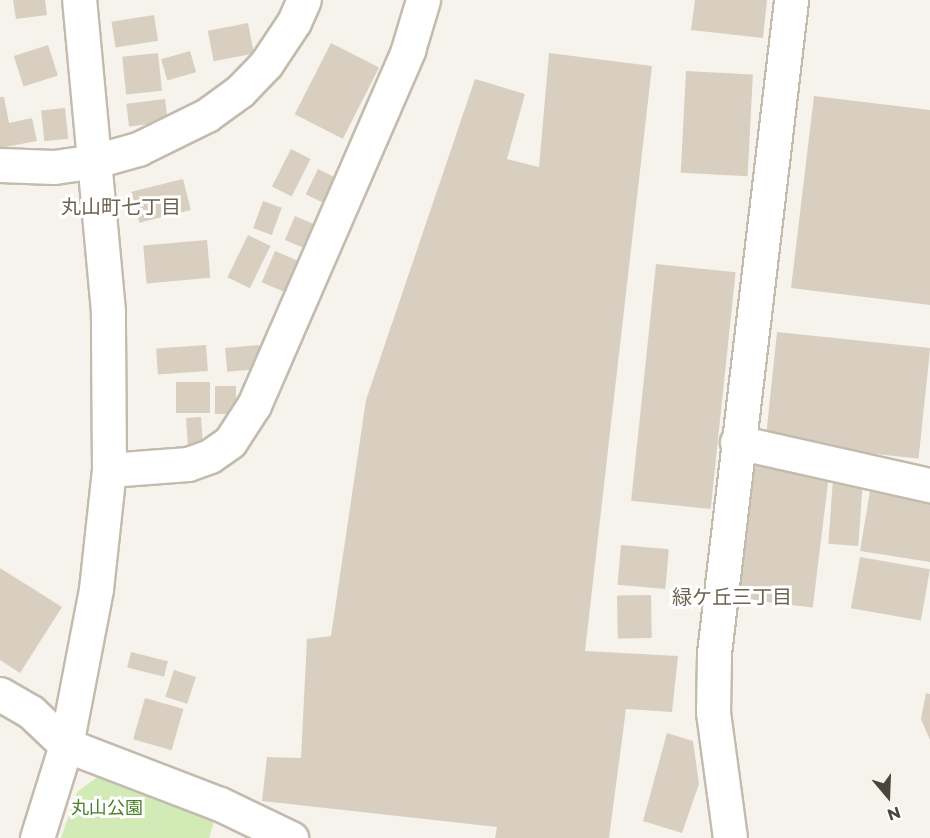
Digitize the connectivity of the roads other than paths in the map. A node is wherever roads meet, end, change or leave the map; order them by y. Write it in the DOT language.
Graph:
graph roads {
  1 [pos="79,0"];
  2 [pos="304,0"];
  3 [pos="423,0"];
  4 [pos="791,0"];
  5 [pos="95,161"];
  6 [pos="0,165"];
  7 [pos="737,442"];
  8 [pos="109,470"];
  9 [pos="930,485"];
  10 [pos="0,694"];
  11 [pos="66,746"];
  12 [pos="37,838"];
  13 [pos="291,838"];
  14 [pos="732,838"];
  1 -- 5 [label="street"];
  2 -- 5 [label="street"];
  3 -- 8 [label="street"];
  4 -- 7 [label="street"];
  5 -- 6 [label="street"];
  5 -- 8 [label="street"];
  7 -- 9 [label="street"];
  7 -- 14 [label="street"];
  8 -- 11 [label="street"];
  10 -- 11 [label="street"];
  11 -- 12 [label="street"];
  11 -- 13 [label="street"];
}
